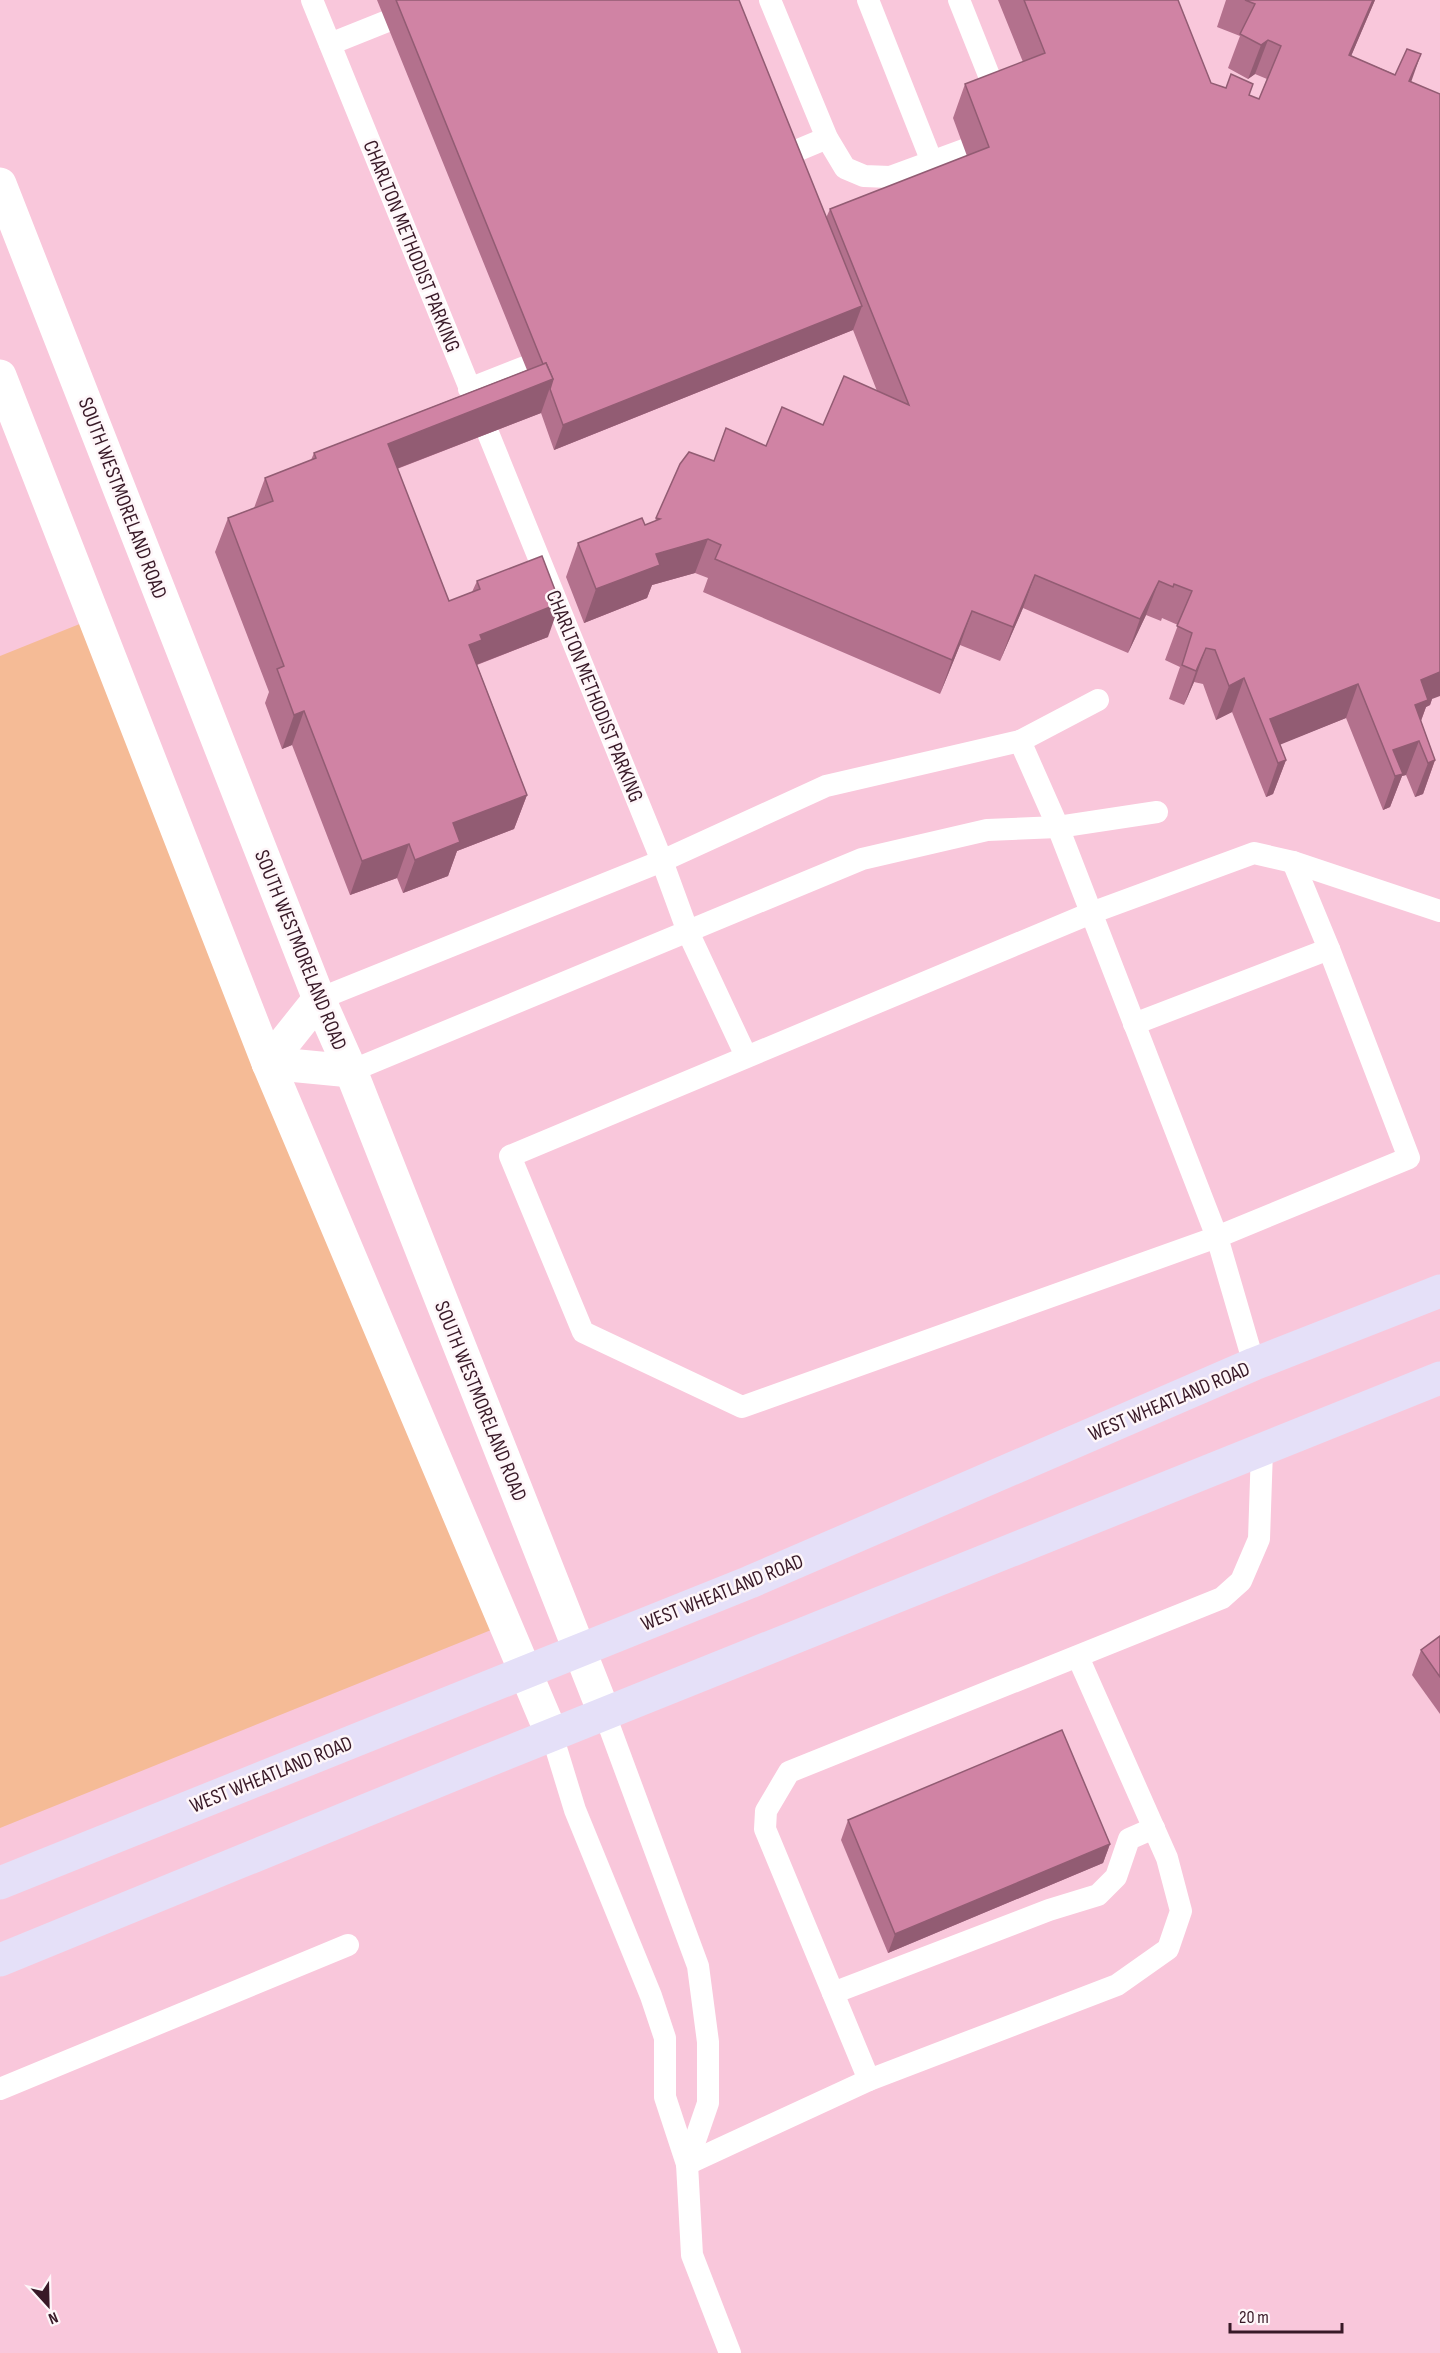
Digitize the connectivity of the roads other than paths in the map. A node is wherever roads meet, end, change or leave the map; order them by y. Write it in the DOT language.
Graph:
graph roads {
  1 [pos="312,0"];
  2 [pos="770,0"];
  3 [pos="868,0"];
  4 [pos="959,0"];
  5 [pos="385,22"];
  6 [pos="330,44"];
  7 [pos="827,138"];
  8 [pos="784,156"];
  9 [pos="932,162"];
  10 [pos="0,184"];
  11 [pos="525,367"];
  12 [pos="0,376"];
  13 [pos="469,389"];
  14 [pos="1098,700"];
  15 [pos="1020,741"];
  16 [pos="1157,812"];
  17 [pos="1058,826"];
  18 [pos="662,861"];
  19 [pos="1293,862"];
  20 [pos="1440,911"];
  21 [pos="1091,913"];
  22 [pos="688,932"];
  23 [pos="1329,949"];
  24 [pos="319,999"];
  25 [pos="1134,1024"];
  26 [pos="746,1056"];
  27 [pos="268,1063"];
  28 [pos="351,1071"];
  29 [pos="1217,1237"];
  30 [pos="1440,1291"];
  31 [pos="1254,1364"];
  32 [pos="1438,1384"];
  33 [pos="1262,1450"];
  34 [pos="579,1650"];
  35 [pos="1078,1657"];
  36 [pos="526,1671"];
  37 [pos="605,1715"];
  38 [pos="552,1735"];
  39 [pos="1154,1828"];
  40 [pos="0,1883"];
  41 [pos="348,1945"];
  42 [pos="0,1960"];
  43 [pos="833,1993"];
  44 [pos="869,2080"];
  45 [pos="0,2089"];
  46 [pos="687,2163"];
  47 [pos="730,2353"];
  1 -- 6 [label="lane, CHARLTON METHODIST PARKING"];
  2 -- 7 [label="lane"];
  3 -- 9 [label="lane"];
  4 -- 9 [label="lane"];
  5 -- 6 [label="lane"];
  6 -- 13 [label="lane, CHARLTON METHODIST PARKING"];
  7 -- 8 [label="lane"];
  7 -- 9 [label="lane"];
  10 -- 24 [label="street, SOUTH WESTMORELAND ROAD"];
  11 -- 13 [label="lane"];
  12 -- 27 [label="street"];
  13 -- 18 [label="lane, CHARLTON METHODIST PARKING"];
  14 -- 15 [label="lane"];
  15 -- 17 [label="lane"];
  15 -- 18 [label="lane"];
  16 -- 17 [label="lane"];
  17 -- 21 [label="lane"];
  17 -- 22 [label="lane"];
  18 -- 22 [label="lane, CHARLTON METHODIST PARKING"];
  18 -- 24 [label="lane"];
  19 -- 20 [label="lane"];
  19 -- 21 [label="lane"];
  19 -- 23 [label="lane"];
  21 -- 25 [label="lane"];
  21 -- 26 [label="lane"];
  22 -- 26 [label="lane, CHARLTON METHODIST PARKING"];
  22 -- 28 [label="lane"];
  23 -- 25 [label="lane"];
  23 -- 29 [label="lane"];
  24 -- 27 [label="street"];
  24 -- 28 [label="street, SOUTH WESTMORELAND ROAD"];
  25 -- 29 [label="lane"];
  26 -- 29 [label="lane"];
  27 -- 28 [label="street"];
  27 -- 36 [label="street"];
  28 -- 34 [label="street, SOUTH WESTMORELAND ROAD"];
  29 -- 31 [label="lane"];
  30 -- 31 [label="main road, WEST WHEATLAND ROAD"];
  31 -- 34 [label="main road, WEST WHEATLAND ROAD"];
  32 -- 33 [label="main road"];
  33 -- 35 [label="lane"];
  33 -- 37 [label="main road"];
  34 -- 36 [label="main road, WEST WHEATLAND ROAD"];
  34 -- 37 [label="street, SOUTH WESTMORELAND ROAD"];
  35 -- 39 [label="lane"];
  35 -- 43 [label="lane"];
  36 -- 38 [label="street"];
  36 -- 40 [label="main road, WEST WHEATLAND ROAD"];
  37 -- 38 [label="main road"];
  37 -- 46 [label="lane"];
  38 -- 42 [label="main road"];
  38 -- 46 [label="lane"];
  39 -- 43 [label="lane"];
  39 -- 44 [label="lane"];
  41 -- 45 [label="lane"];
  43 -- 44 [label="lane"];
  44 -- 46 [label="lane"];
  46 -- 47 [label="lane"];
}
